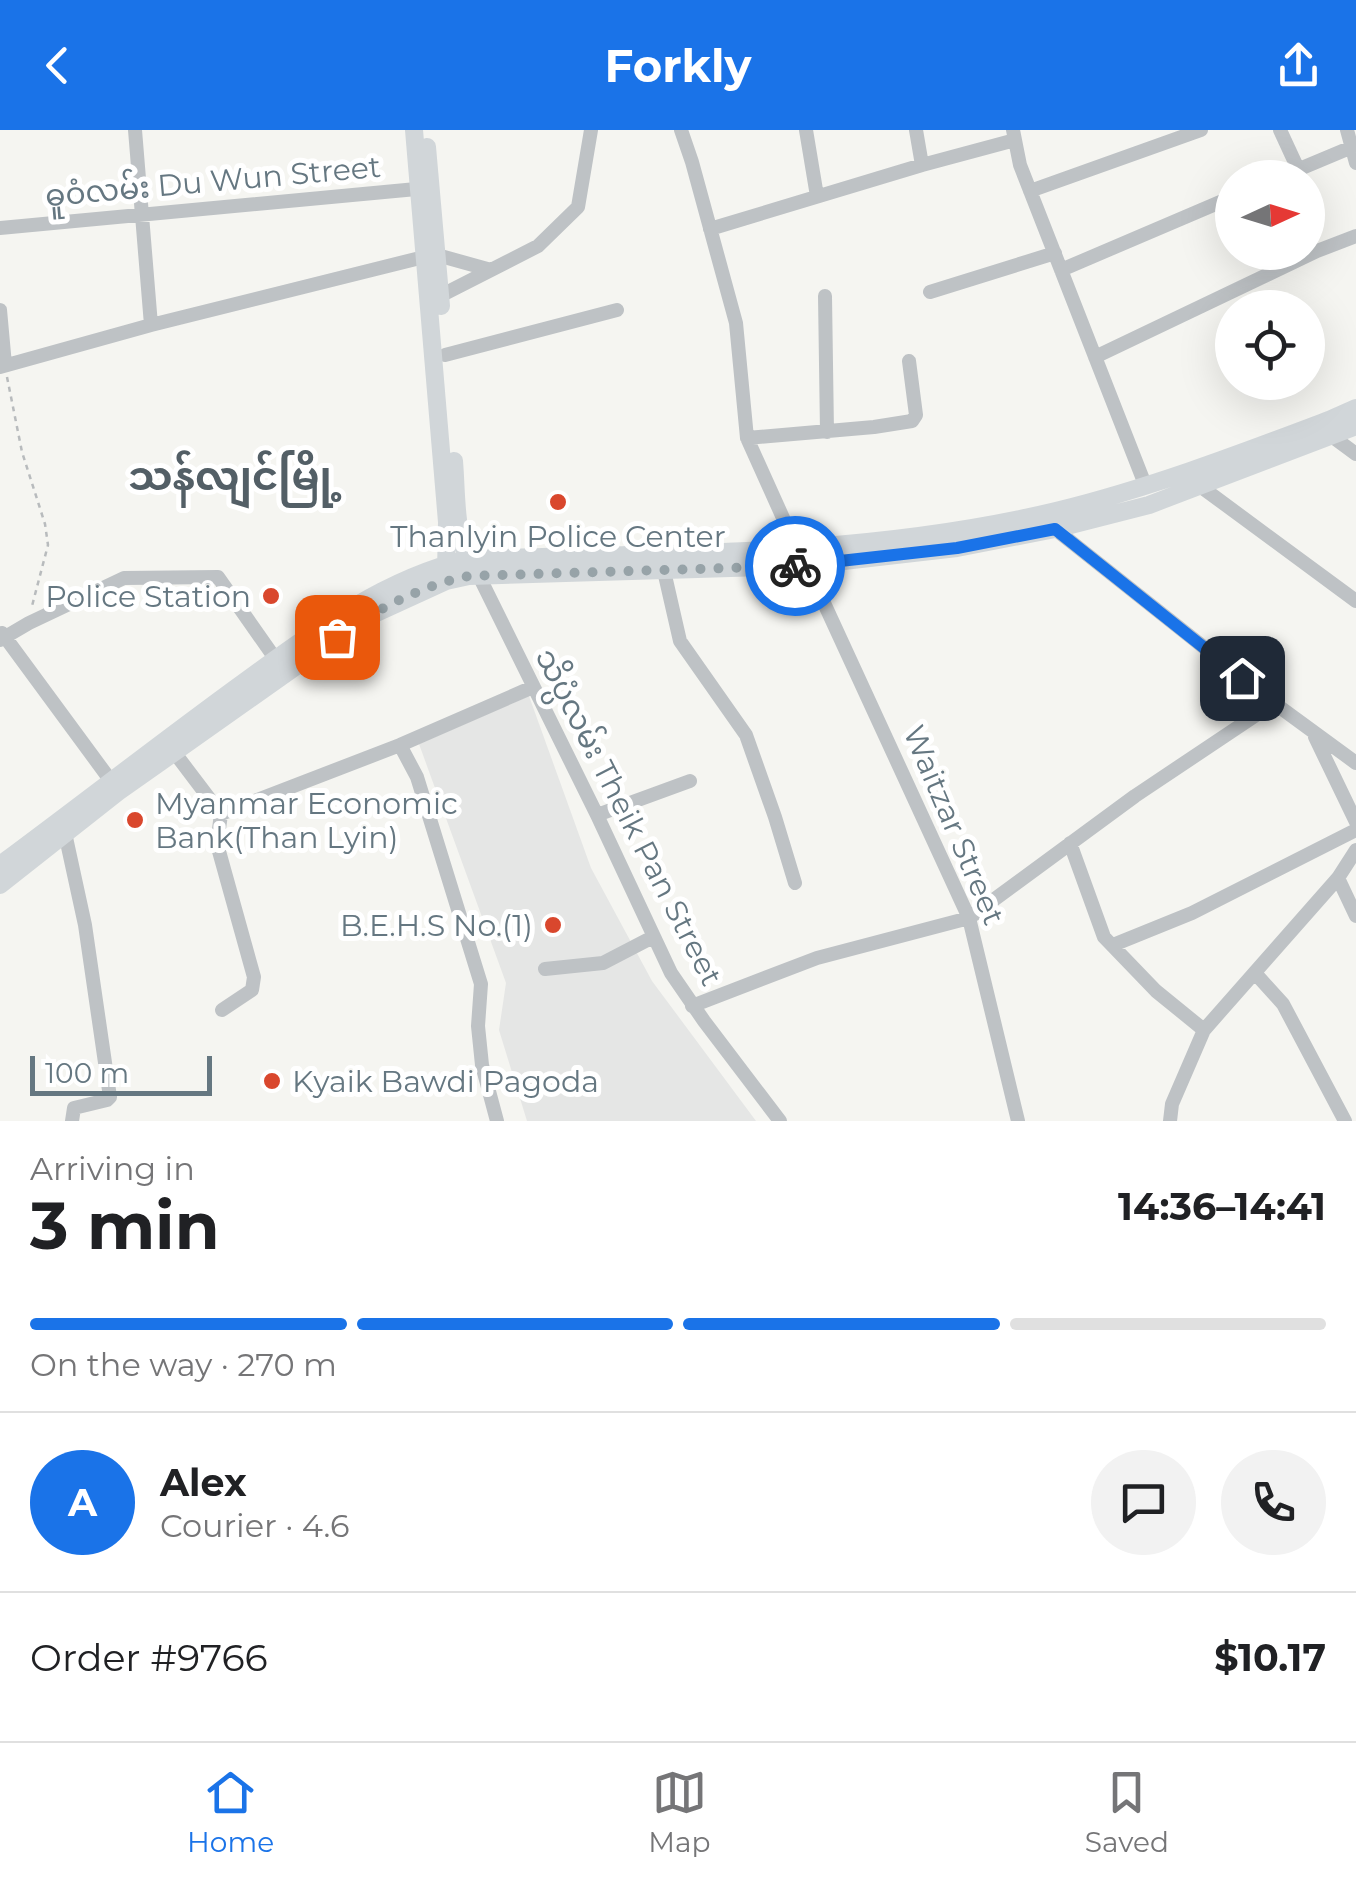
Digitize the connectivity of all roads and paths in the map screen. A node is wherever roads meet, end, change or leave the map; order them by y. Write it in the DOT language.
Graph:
graph roads {
  1 [pos="135,130"];
  2 [pos="414,130"];
  3 [pos="426,130"];
  4 [pos="590,130"];
  5 [pos="681,130"];
  6 [pos="806,130"];
  7 [pos="916,130"];
  8 [pos="1201,130"];
  9 [pos="1280,130"];
  10 [pos="1347,130"];
  11 [pos="1014,135"];
  12 [pos="1352,147"];
  13 [pos="1294,160"];
  14 [pos="1320,160"];
  15 [pos="1356,163"];
  16 [pos="922,165"];
  17 [pos="425,188"];
  18 [pos="1030,191"];
  19 [pos="817,196"];
  20 [pos="1215,204"];
  21 [pos="142,215"];
  22 [pos="0,228"];
  23 [pos="710,229"];
  24 [pos="1356,236"];
  25 [pos="1054,253"];
  26 [pos="430,256"];
  27 [pos="492,270"];
  28 [pos="1061,270"];
  29 [pos="930,292"];
  30 [pos="440,296"];
  31 [pos="826,296"];
  32 [pos="0,310"];
  33 [pos="618,310"];
  34 [pos="151,325"];
  35 [pos="445,355"];
  36 [pos="1096,357"];
  37 [pos="909,362"];
  38 [pos="2,366"];
  39 [pos="1356,408"];
  40 [pos="1356,426"];
  41 [pos="827,432"];
  42 [pos="1333,436"];
  43 [pos="747,438"];
  44 [pos="1356,454"];
  45 [pos="1200,486"];
  46 [pos="1146,487"];
  47 [pos="1055,529"];
  48 [pos="798,557"];
  49 [pos="468,559"];
  50 [pos="664,571"];
  51 [pos="446,572"];
  52 [pos="479,576"];
  53 [pos="1356,601"];
  54 [pos="29,623"];
  55 [pos="2,636"];
  56 [pos="280,666"];
  57 [pos="533,687"];
  58 [pos="1274,703"];
  59 [pos="1313,732"];
  60 [pos="400,746"];
  61 [pos="170,747"];
  62 [pos="1356,763"];
  63 [pos="111,781"];
  64 [pos="690,781"];
  65 [pos="221,814"];
  66 [pos="596,816"];
  67 [pos="1356,822"];
  68 [pos="1356,830"];
  69 [pos="65,833"];
  70 [pos="1070,843"];
  71 [pos="1356,850"];
  72 [pos="0,865"];
  73 [pos="1338,878"];
  74 [pos="795,883"];
  75 [pos="0,885"];
  76 [pos="1356,916"];
  77 [pos="970,918"];
  78 [pos="653,937"];
  79 [pos="1112,945"];
  80 [pos="545,969"];
  81 [pos="1254,973"];
  82 [pos="692,1006"];
  83 [pos="222,1010"];
  84 [pos="1204,1030"];
  85 [pos="72,1121"];
  86 [pos="496,1121"];
  87 [pos="780,1121"];
  88 [pos="1018,1121"];
  89 [pos="1170,1121"];
  90 [pos="1345,1121"];
  1 -- 21 [label="street"];
  2 -- 17 [label="main road"];
  3 -- 17 [label="main road"];
  4 -- 27 [label="street"];
  5 -- 23 [label="street, Waitzar Street"];
  6 -- 19 [label="street"];
  7 -- 16 [label="street"];
  8 -- 18 [label="street"];
  9 -- 13 [label="street"];
  10 -- 12 [label="street"];
  11 -- 16 [label="street"];
  11 -- 18 [label="street"];
  12 -- 14 [label="street"];
  12 -- 15 [label="street"];
  16 -- 19 [label="street"];
  17 -- 21 [label="street, ဓူဝံလမ်း Du Wun Street"];
  17 -- 26 [label="main road"];
  18 -- 25 [label="street"];
  19 -- 23 [label="street"];
  20 -- 28 [label="street"];
  21 -- 22 [label="street, ဓူဝံလမ်း Du Wun Street"];
  21 -- 34 [label="street"];
  23 -- 43 [label="street, Waitzar Street"];
  24 -- 36 [label="street"];
  25 -- 28 [label="street"];
  25 -- 29 [label="street"];
  26 -- 27 [label="street"];
  26 -- 30 [label="main road"];
  26 -- 34 [label="street"];
  26 -- 51 [label="main road"];
  27 -- 30 [label="street"];
  28 -- 36 [label="street"];
  30 -- 35 [label="main road"];
  31 -- 41 [label="street"];
  32 -- 38 [label="street"];
  33 -- 35 [label="street"];
  34 -- 38 [label="street"];
  35 -- 49 [label="main road"];
  36 -- 46 [label="street"];
  37 -- 41 [label="street"];
  38 -- 54 [label="path"];
  39 -- 46 [label="main road"];
  40 -- 42 [label="main road"];
  41 -- 43 [label="street"];
  42 -- 44 [label="street"];
  42 -- 45 [label="main road"];
  43 -- 48 [label="street, Waitzar Street"];
  45 -- 47 [label="main road"];
  45 -- 53 [label="street"];
  46 -- 48 [label="main road"];
  47 -- 48 [label="main road"];
  47 -- 58 [label="street"];
  48 -- 49 [label="main road"];
  48 -- 50 [label="main road"];
  48 -- 77 [label="street, Waitzar Street"];
  49 -- 51 [label="main road"];
  49 -- 52 [label="main road"];
  50 -- 52 [label="main road"];
  50 -- 74 [label="street"];
  51 -- 52 [label="main road"];
  51 -- 56 [label="main road"];
  52 -- 57 [label="street, သိပ္ပံလမ်း Theik Pan Street"];
  54 -- 55 [label="street"];
  54 -- 56 [label="street"];
  55 -- 63 [label="street"];
  56 -- 61 [label="main road"];
  57 -- 60 [label="street"];
  57 -- 66 [label="street, သိပ္ပံလမ်း Theik Pan Street"];
  58 -- 59 [label="street"];
  58 -- 70 [label="street"];
  59 -- 62 [label="street"];
  59 -- 67 [label="street"];
  60 -- 65 [label="street"];
  60 -- 86 [label="street"];
  61 -- 63 [label="main road"];
  61 -- 65 [label="street"];
  61 -- 69 [label="main road"];
  63 -- 72 [label="main road"];
  64 -- 66 [label="street"];
  65 -- 83 [label="street"];
  66 -- 78 [label="street, သိပ္ပံလမ်း Theik Pan Street"];
  68 -- 79 [label="street"];
  69 -- 75 [label="main road"];
  69 -- 85 [label="street"];
  70 -- 77 [label="street"];
  70 -- 79 [label="street"];
  71 -- 73 [label="street"];
  73 -- 76 [label="street"];
  73 -- 81 [label="street"];
  77 -- 82 [label="street"];
  77 -- 88 [label="street, Waitzar Street"];
  78 -- 80 [label="street"];
  78 -- 82 [label="street, သိပ္ပံလမ်း Theik Pan Street"];
  79 -- 84 [label="street"];
  81 -- 84 [label="street"];
  81 -- 90 [label="street"];
  82 -- 87 [label="street, သိပ္ပံလမ်း Theik Pan Street"];
  84 -- 89 [label="street"];
}
